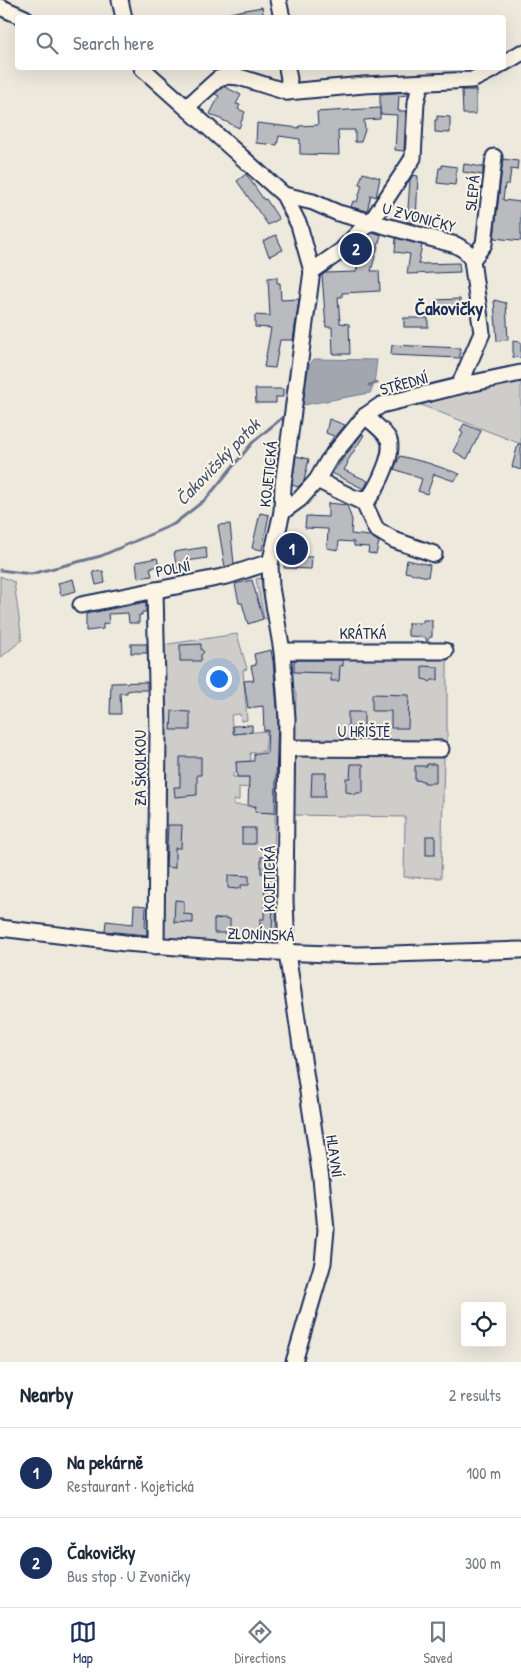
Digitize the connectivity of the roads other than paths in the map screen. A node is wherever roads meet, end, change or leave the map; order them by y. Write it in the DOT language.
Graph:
graph roads {
  1 [pos="120,0"];
  2 [pos="278,0"];
  3 [pos="0,7"];
  4 [pos="18,15"];
  5 [pos="123,15"];
  6 [pos="281,15"];
  7 [pos="521,53"];
  8 [pos="506,62"];
  9 [pos="144,70"];
  10 [pos="288,70"];
  11 [pos="492,70"];
  12 [pos="421,83"];
  13 [pos="287,92"];
  14 [pos="187,106"];
  15 [pos="494,157"];
  16 [pos="284,194"];
  17 [pos="370,222"];
  18 [pos="472,260"];
  19 [pos="312,270"];
  20 [pos="521,373"];
  21 [pos="459,386"];
  22 [pos="365,416"];
  23 [pos="317,480"];
  24 [pos="359,499"];
  25 [pos="282,512"];
  26 [pos="434,554"];
  27 [pos="270,564"];
  28 [pos="155,590"];
  29 [pos="81,604"];
  30 [pos="282,651"];
  31 [pos="444,651"];
  32 [pos="287,748"];
  33 [pos="441,749"];
  34 [pos="0,928"];
  35 [pos="156,946"];
  36 [pos="521,950"];
  37 [pos="287,953"];
  38 [pos="294,1362"];
  1 -- 5 [label="street"];
  2 -- 6 [label="street"];
  3 -- 4 [label="street"];
  7 -- 8 [label="street"];
  9 -- 14 [label="street, KOJETICKÁ"];
  10 -- 13 [label="street"];
  11 -- 12 [label="street"];
  12 -- 13 [label="street"];
  12 -- 17 [label="street"];
  13 -- 14 [label="street"];
  14 -- 16 [label="street, KOJETICKÁ"];
  15 -- 18 [label="street, SLEPÁ"];
  16 -- 17 [label="street, U ZVONIČKY"];
  16 -- 19 [label="street, KOJETICKÁ"];
  17 -- 18 [label="street, U ZVONIČKY"];
  17 -- 19 [label="street"];
  18 -- 21 [label="street"];
  19 -- 25 [label="street, KOJETICKÁ"];
  20 -- 21 [label="street, STŘEDNÍ"];
  21 -- 22 [label="street, STŘEDNÍ"];
  22 -- 23 [label="street, STŘEDNÍ"];
  22 -- 24 [label="street"];
  23 -- 24 [label="street"];
  23 -- 25 [label="street, STŘEDNÍ"];
  24 -- 26 [label="street"];
  25 -- 27 [label="street, KOJETICKÁ"];
  27 -- 28 [label="street, POLNÍ"];
  27 -- 30 [label="street, KOJETICKÁ"];
  28 -- 29 [label="street, POLNÍ"];
  28 -- 35 [label="street, ZA ŠKOLKOU"];
  30 -- 31 [label="street, KRÁTKÁ"];
  30 -- 32 [label="street, KOJETICKÁ"];
  32 -- 33 [label="street, U HŘIŠTĚ"];
  32 -- 37 [label="street, KOJETICKÁ"];
  34 -- 35 [label="street, ZLONÍNSKÁ"];
  35 -- 37 [label="street, ZLONÍNSKÁ"];
  36 -- 37 [label="street, ZLONÍNSKÁ"];
  37 -- 38 [label="street, HLAVNÍ"];
}
